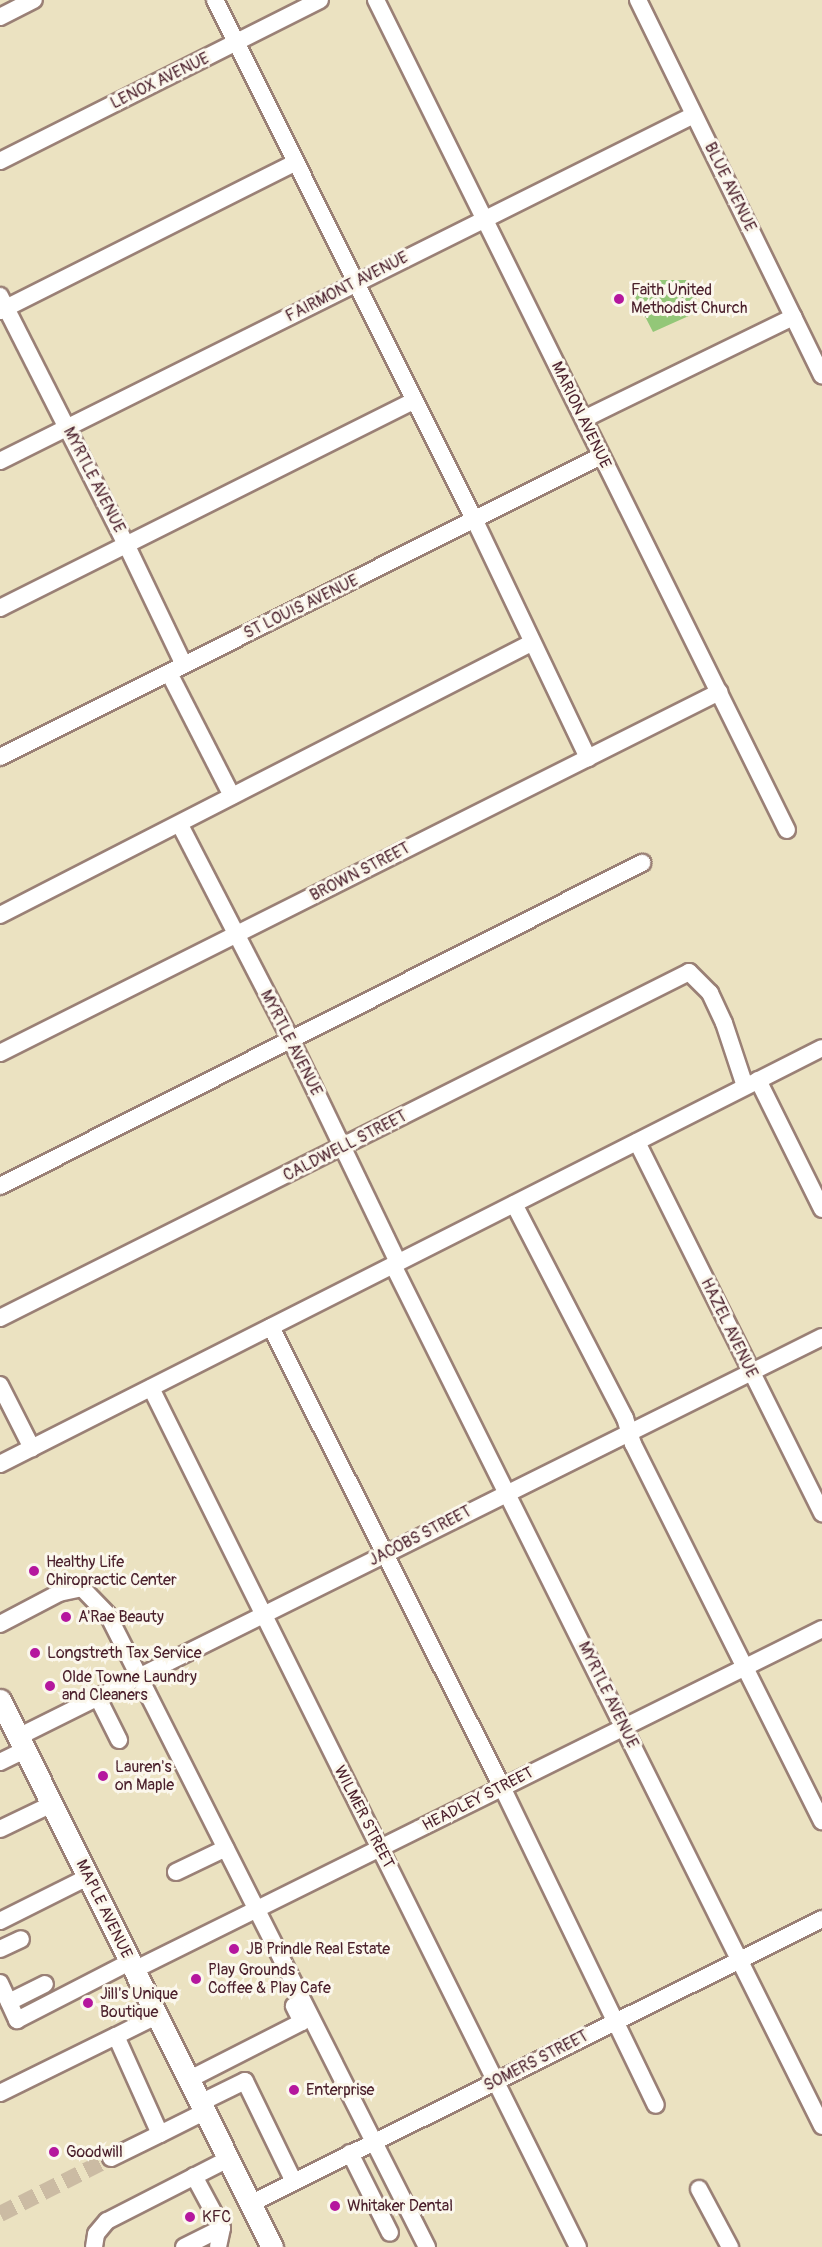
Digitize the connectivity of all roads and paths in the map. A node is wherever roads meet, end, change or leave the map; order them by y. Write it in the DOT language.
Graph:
graph roads {
  1 [pos="34,0"];
  2 [pos="215,0"];
  3 [pos="320,0"];
  4 [pos="376,0"];
  5 [pos="638,0"];
  6 [pos="0,17"];
  7 [pos="238,43"];
  8 [pos="694,115"];
  9 [pos="0,161"];
  10 [pos="296,162"];
  11 [pos="484,219"];
  12 [pos="356,283"];
  13 [pos="2,305"];
  14 [pos="794,317"];
  15 [pos="822,375"];
  16 [pos="413,401"];
  17 [pos="584,419"];
  18 [pos="67,427"];
  19 [pos="601,456"];
  20 [pos="0,460"];
  21 [pos="475,521"];
  22 [pos="126,544"];
  23 [pos="0,608"];
  24 [pos="531,643"];
  25 [pos="177,669"];
  26 [pos="719,692"];
  27 [pos="0,757"];
  28 [pos="588,758"];
  29 [pos="232,796"];
  30 [pos="180,825"];
  31 [pos="787,830"];
  32 [pos="642,863"];
  33 [pos="0,915"];
  34 [pos="236,934"];
  35 [pos="290,1038"];
  36 [pos="822,1048"];
  37 [pos="0,1053"];
  38 [pos="752,1083"];
  39 [pos="637,1142"];
  40 [pos="343,1147"];
  41 [pos="0,1186"];
  42 [pos="514,1204"];
  43 [pos="822,1209"];
  44 [pos="396,1264"];
  45 [pos="0,1318"];
  46 [pos="271,1327"];
  47 [pos="822,1336"];
  48 [pos="750,1371"];
  49 [pos="151,1388"];
  50 [pos="1,1391"];
  51 [pos="629,1431"];
  52 [pos="32,1448"];
  53 [pos="0,1464"];
  54 [pos="507,1492"];
  55 [pos="822,1513"];
  56 [pos="384,1554"];
  57 [pos="263,1616"];
  58 [pos="0,1624"];
  59 [pos="822,1629"];
  60 [pos="746,1666"];
  61 [pos="141,1676"];
  62 [pos="98,1698"];
  63 [pos="0,1700"];
  64 [pos="623,1726"];
  65 [pos="119,1740"];
  66 [pos="21,1743"];
  67 [pos="0,1762"];
  68 [pos="502,1787"];
  69 [pos="52,1804"];
  70 [pos="822,1821"];
  71 [pos="0,1829"];
  72 [pos="226,1848"];
  73 [pos="380,1848"];
  74 [pos="176,1872"];
  75 [pos="88,1877"];
  76 [pos="256,1909"];
  77 [pos="822,1918"];
  78 [pos="0,1920"];
  79 [pos="21,1938"];
  80 [pos="0,1949"];
  81 [pos="739,1960"];
  82 [pos="132,1966"];
  83 [pos="275,1969"];
  84 [pos="0,1983"];
  85 [pos="45,1984"];
  86 [pos="9,2002"];
  87 [pos="156,2016"];
  88 [pos="616,2021"];
  89 [pos="116,2036"];
  90 [pos="188,2080"];
  91 [pos="496,2081"];
  92 [pos="0,2093"];
  93 [pos="656,2105"];
  94 [pos="202,2107"];
  95 [pos="822,2126"];
  96 [pos="160,2134"];
  97 [pos="374,2142"];
  98 [pos="350,2153"];
  99 [pos="111,2158"];
  100 [pos="228,2159"];
  101 [pos="194,2176"];
  102 [pos="294,2182"];
  103 [pos="699,2188"];
  104 [pos="250,2204"];
  105 [pos="107,2221"];
  106 [pos="222,2228"];
  107 [pos="390,2233"];
  108 [pos="94,2247"];
  109 [pos="102,2247"];
  110 [pos="184,2247"];
  111 [pos="218,2247"];
  112 [pos="272,2247"];
  113 [pos="427,2247"];
  114 [pos="578,2247"];
  115 [pos="730,2247"];
  1 -- 6 [label="street"];
  2 -- 7 [label="street"];
  3 -- 7 [label="street, LENOX AVENUE"];
  4 -- 11 [label="street, MARION AVENUE"];
  5 -- 8 [label="street, BLUE AVENUE"];
  7 -- 9 [label="street, LENOX AVENUE"];
  7 -- 10 [label="street"];
  8 -- 11 [label="street, FAIRMONT AVENUE"];
  8 -- 14 [label="street, BLUE AVENUE"];
  10 -- 12 [label="street"];
  10 -- 13 [label="street"];
  11 -- 12 [label="street, FAIRMONT AVENUE"];
  11 -- 17 [label="street, MARION AVENUE"];
  12 -- 16 [label="street"];
  12 -- 18 [label="street, FAIRMONT AVENUE"];
  13 -- 18 [label="street, MYRTLE AVENUE"];
  14 -- 15 [label="street, BLUE AVENUE"];
  14 -- 17 [label="street"];
  16 -- 21 [label="street"];
  16 -- 22 [label="street"];
  17 -- 19 [label="street, MARION AVENUE"];
  18 -- 20 [label="street, FAIRMONT AVENUE"];
  18 -- 22 [label="street, MYRTLE AVENUE"];
  19 -- 21 [label="street, ST LOUIS AVENUE"];
  19 -- 26 [label="street, MARION AVENUE"];
  21 -- 24 [label="street"];
  21 -- 25 [label="street, ST LOUIS AVENUE"];
  22 -- 23 [label="street"];
  22 -- 25 [label="street, MYRTLE AVENUE"];
  24 -- 28 [label="street"];
  24 -- 29 [label="street"];
  25 -- 27 [label="street, ST LOUIS AVENUE"];
  25 -- 29 [label="street, MYRTLE AVENUE"];
  26 -- 28 [label="street, BROWN STREET"];
  26 -- 31 [label="street, MARION AVENUE"];
  28 -- 34 [label="street, BROWN STREET"];
  29 -- 30 [label="street"];
  30 -- 33 [label="street"];
  30 -- 34 [label="street, MYRTLE AVENUE"];
  32 -- 35 [label="street"];
  34 -- 35 [label="street, MYRTLE AVENUE"];
  34 -- 37 [label="street, BROWN STREET"];
  35 -- 40 [label="street, MYRTLE AVENUE"];
  35 -- 41 [label="street"];
  36 -- 38 [label="street"];
  38 -- 39 [label="street"];
  38 -- 40 [label="street, CALDWELL STREET"];
  38 -- 43 [label="street"];
  39 -- 42 [label="street"];
  39 -- 48 [label="street, HAZEL AVENUE"];
  40 -- 44 [label="street, MYRTLE AVENUE"];
  40 -- 45 [label="street, CALDWELL STREET"];
  42 -- 44 [label="street"];
  42 -- 51 [label="street"];
  44 -- 46 [label="street"];
  44 -- 54 [label="street, MYRTLE AVENUE"];
  46 -- 49 [label="street"];
  46 -- 56 [label="street"];
  47 -- 48 [label="street, JACOBS STREET"];
  48 -- 51 [label="street, JACOBS STREET"];
  48 -- 55 [label="street, HAZEL AVENUE"];
  49 -- 52 [label="street"];
  49 -- 57 [label="street, WILMER STREET"];
  50 -- 52 [label="street"];
  51 -- 54 [label="street, JACOBS STREET"];
  51 -- 60 [label="street"];
  52 -- 53 [label="street"];
  54 -- 56 [label="street, JACOBS STREET"];
  54 -- 64 [label="street, MYRTLE AVENUE"];
  56 -- 57 [label="street, JACOBS STREET"];
  56 -- 68 [label="street"];
  57 -- 61 [label="street, JACOBS STREET"];
  57 -- 73 [label="street, WILMER STREET"];
  58 -- 61 [label="street"];
  59 -- 60 [label="street, HEADLEY STREET"];
  60 -- 64 [label="street, HEADLEY STREET"];
  60 -- 70 [label="street"];
  61 -- 62 [label="street, JACOBS STREET"];
  61 -- 72 [label="street"];
  62 -- 65 [label="street"];
  62 -- 66 [label="street, JACOBS STREET"];
  63 -- 66 [label="main road, MAPLE AVENUE"];
  64 -- 68 [label="street, HEADLEY STREET"];
  64 -- 81 [label="street, MYRTLE AVENUE"];
  66 -- 67 [label="street, JACOBS STREET"];
  66 -- 69 [label="main road, MAPLE AVENUE"];
  68 -- 73 [label="street, HEADLEY STREET"];
  68 -- 88 [label="street"];
  69 -- 71 [label="street"];
  69 -- 75 [label="main road, MAPLE AVENUE"];
  72 -- 74 [label="street"];
  72 -- 76 [label="street"];
  73 -- 76 [label="street, HEADLEY STREET"];
  73 -- 91 [label="street, WILMER STREET"];
  75 -- 78 [label="street"];
  75 -- 82 [label="main road, MAPLE AVENUE"];
  76 -- 82 [label="street, HEADLEY STREET"];
  76 -- 97 [label="street"];
  77 -- 81 [label="street, SOMERS STREET"];
  79 -- 80 [label="street"];
  81 -- 88 [label="street, SOMERS STREET"];
  81 -- 95 [label="street, MYRTLE AVENUE"];
  82 -- 86 [label="street, HEADLEY STREET"];
  82 -- 87 [label="main road, MAPLE AVENUE"];
  83 -- 90 [label="street"];
  84 -- 86 [label="street"];
  85 -- 86 [label="street"];
  87 -- 89 [label="street"];
  87 -- 90 [label="main road, MAPLE AVENUE"];
  88 -- 91 [label="street, SOMERS STREET"];
  88 -- 93 [label="street"];
  89 -- 92 [label="street"];
  89 -- 96 [label="street"];
  90 -- 94 [label="main road, MAPLE AVENUE"];
  91 -- 97 [label="street, SOMERS STREET"];
  91 -- 114 [label="street, WILMER STREET"];
  94 -- 96 [label="street"];
  94 -- 100 [label="main road, MAPLE AVENUE"];
  94 -- 102 [label="street"];
  96 -- 99 [label="street"];
  97 -- 98 [label="street, SOMERS STREET"];
  97 -- 113 [label="street"];
  98 -- 102 [label="street, SOMERS STREET"];
  98 -- 107 [label="street"];
  100 -- 101 [label="street"];
  100 -- 104 [label="main road, MAPLE AVENUE"];
  101 -- 105 [label="street"];
  101 -- 106 [label="street"];
  102 -- 104 [label="street, SOMERS STREET"];
  103 -- 115 [label="street"];
  104 -- 112 [label="main road, MAPLE AVENUE"];
  105 -- 108 [label="street"];
  105 -- 109 [label="street"];
  106 -- 110 [label="street"];
  106 -- 111 [label="street"];
}
